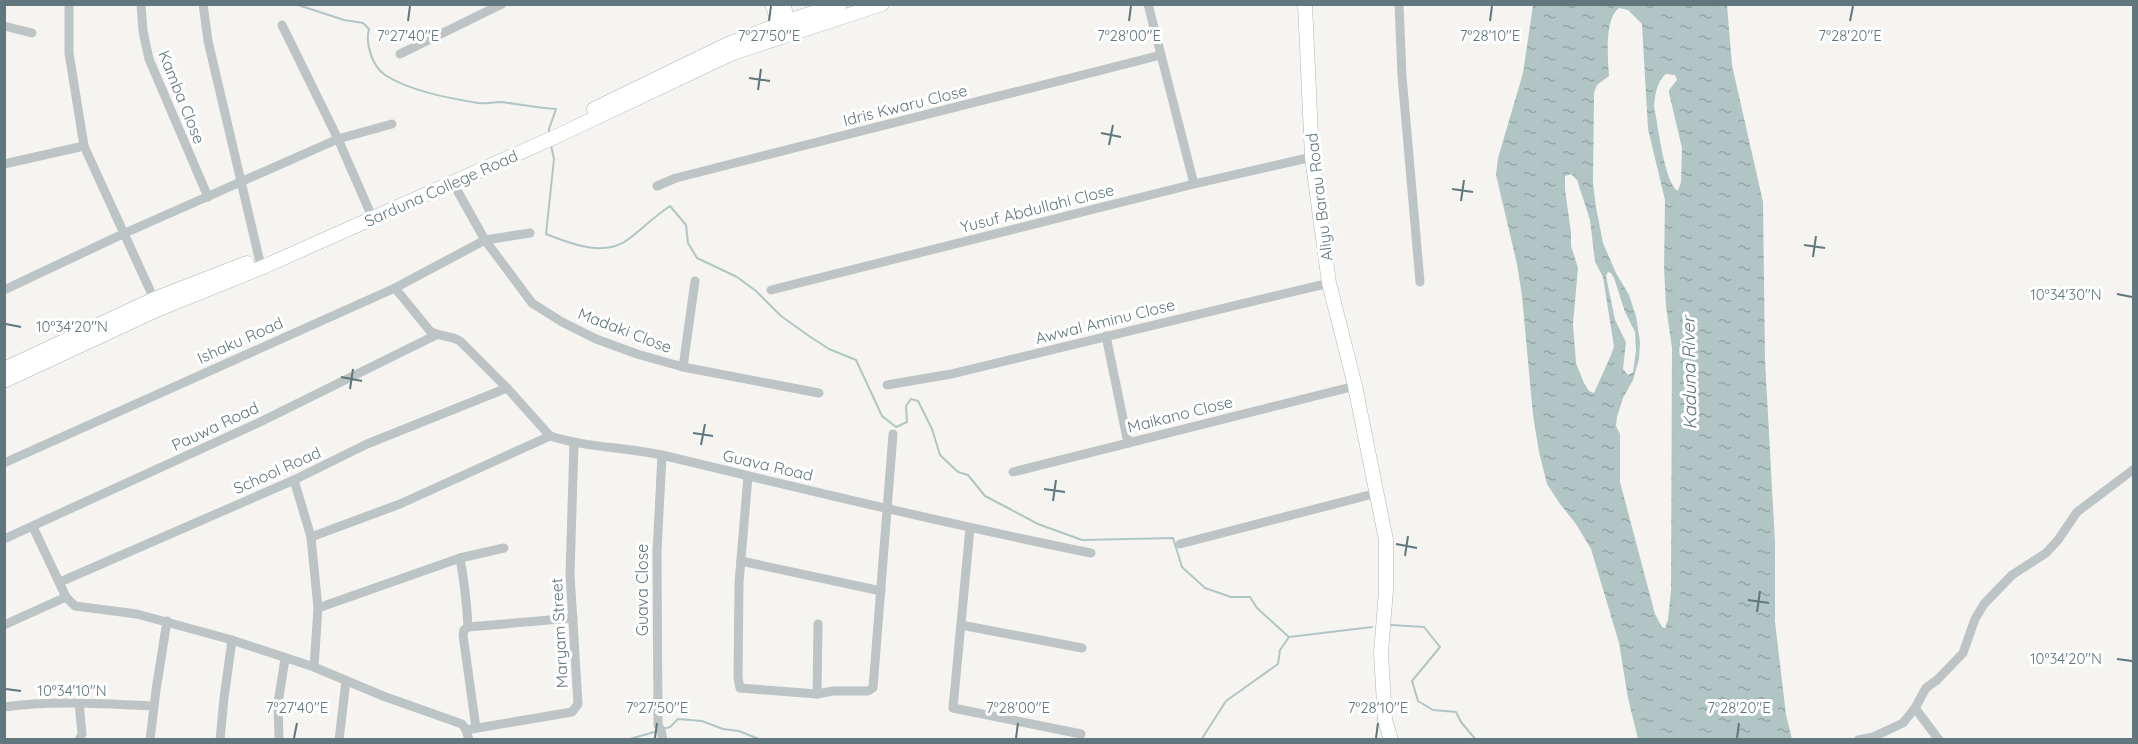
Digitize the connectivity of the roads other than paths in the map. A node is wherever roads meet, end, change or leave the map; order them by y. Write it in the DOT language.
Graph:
graph roads {
  1 [pos="69,4"];
  2 [pos="141,4"];
  3 [pos="203,4"];
  4 [pos="502,4"];
  5 [pos="772,4"];
  6 [pos="783,4"];
  7 [pos="840,4"];
  8 [pos="882,4"];
  9 [pos="1148,4"];
  10 [pos="1305,4"];
  11 [pos="1399,4"];
  12 [pos="783,22"];
  13 [pos="282,25"];
  14 [pos="4,26"];
  15 [pos="32,33"];
  16 [pos="400,54"];
  17 [pos="1161,55"];
  18 [pos="392,124"];
  19 [pos="546,136"];
  20 [pos="338,139"];
  21 [pos="84,146"];
  22 [pos="1312,157"];
  23 [pos="4,164"];
  24 [pos="242,182"];
  25 [pos="453,183"];
  26 [pos="1194,183"];
  27 [pos="657,186"];
  28 [pos="208,197"];
  29 [pos="369,210"];
  30 [pos="125,233"];
  31 [pos="530,233"];
  32 [pos="485,240"];
  33 [pos="261,262"];
  34 [pos="695,281"];
  35 [pos="1420,282"];
  36 [pos="1329,284"];
  37 [pos="395,288"];
  38 [pos="4,290"];
  39 [pos="771,290"];
  40 [pos="154,299"];
  41 [pos="436,335"];
  42 [pos="1106,336"];
  43 [pos="683,368"];
  44 [pos="4,369"];
  45 [pos="4,381"];
  46 [pos="887,385"];
  47 [pos="1355,386"];
  48 [pos="507,388"];
  49 [pos="819,393"];
  50 [pos="893,434"];
  51 [pos="549,436"];
  52 [pos="1128,443"];
  53 [pos="574,444"];
  54 [pos="662,455"];
  55 [pos="4,463"];
  56 [pos="2133,469"];
  57 [pos="1013,472"];
  58 [pos="748,476"];
  59 [pos="294,480"];
  60 [pos="1377,493"];
  61 [pos="887,509"];
  62 [pos="33,527"];
  63 [pos="970,528"];
  64 [pos="311,537"];
  65 [pos="4,539"];
  66 [pos="1180,544"];
  67 [pos="504,548"];
  68 [pos="1091,553"];
  69 [pos="460,558"];
  70 [pos="741,561"];
  71 [pos="60,582"];
  72 [pos="881,591"];
  73 [pos="66,597"];
  74 [pos="318,608"];
  75 [pos="573,618"];
  76 [pos="167,621"];
  77 [pos="818,624"];
  78 [pos="4,625"];
  79 [pos="961,625"];
  80 [pos="468,627"];
  81 [pos="232,640"];
  82 [pos="1082,648"];
  83 [pos="285,659"];
  84 [pos="314,667"];
  85 [pos="346,681"];
  86 [pos="817,694"];
  87 [pos="79,703"];
  88 [pos="153,706"];
  89 [pos="4,707"];
  90 [pos="1915,708"];
  91 [pos="476,728"];
  92 [pos="1081,734"];
  93 [pos="467,735"];
  94 [pos="79,740"];
  95 [pos="150,740"];
  96 [pos="220,740"];
  97 [pos="279,740"];
  98 [pos="339,740"];
  99 [pos="663,740"];
  100 [pos="1391,740"];
  101 [pos="1858,740"];
  102 [pos="1939,740"];
  1 -- 21 [label="street"];
  2 -- 28 [label="street, Kamba Close"];
  3 -- 24 [label="street"];
  4 -- 16 [label="street"];
  5 -- 12 [label="street"];
  6 -- 12 [label="street"];
  7 -- 12 [label="street, Sarduna College Road"];
  8 -- 19 [label="street, Sarduna College Road"];
  9 -- 17 [label="street"];
  10 -- 22 [label="street, Aliyu Barau Road"];
  11 -- 35 [label="street"];
  12 -- 19 [label="street, Sarduna College Road"];
  13 -- 20 [label="street"];
  14 -- 15 [label="street"];
  17 -- 26 [label="street"];
  17 -- 27 [label="street, Idris Kwaru Close"];
  18 -- 20 [label="street"];
  19 -- 25 [label="street, Sarduna College Road"];
  19 -- 29 [label="street, Sarduna College Road"];
  20 -- 24 [label="street"];
  20 -- 29 [label="street"];
  21 -- 23 [label="street"];
  21 -- 30 [label="street"];
  22 -- 26 [label="street, Yusuf Abdullahi Close"];
  22 -- 36 [label="street, Aliyu Barau Road"];
  24 -- 28 [label="street"];
  24 -- 33 [label="street"];
  25 -- 32 [label="street, Madaki Close"];
  25 -- 33 [label="street, Sarduna College Road"];
  26 -- 39 [label="street, Yusuf Abdullahi Close"];
  28 -- 30 [label="street"];
  29 -- 33 [label="street, Sarduna College Road"];
  30 -- 38 [label="street"];
  30 -- 40 [label="street"];
  31 -- 32 [label="street, Ishaku Road"];
  32 -- 37 [label="street, Ishaku Road"];
  32 -- 43 [label="street, Madaki Close"];
  33 -- 40 [label="street, Sarduna College Road"];
  33 -- 45 [label="street, Sarduna College Road"];
  34 -- 43 [label="street"];
  36 -- 42 [label="street, Awwal Aminu Close"];
  36 -- 47 [label="street, Aliyu Barau Road"];
  37 -- 41 [label="street"];
  37 -- 55 [label="street, Ishaku Road"];
  40 -- 44 [label="street, Sarduna College Road"];
  41 -- 48 [label="street"];
  41 -- 62 [label="street, Pauwa Road"];
  42 -- 46 [label="street, Awwal Aminu Close"];
  42 -- 52 [label="street"];
  43 -- 49 [label="street, Madaki Close"];
  47 -- 52 [label="street, Maikano Close"];
  47 -- 60 [label="street, Aliyu Barau Road"];
  48 -- 51 [label="street"];
  48 -- 59 [label="street, School Road"];
  50 -- 61 [label="street"];
  51 -- 53 [label="street, Guava Road"];
  51 -- 64 [label="street"];
  52 -- 57 [label="street, Maikano Close"];
  53 -- 54 [label="street, Guava Road"];
  53 -- 75 [label="street, Maryam Street"];
  54 -- 58 [label="street, Guava Road"];
  54 -- 99 [label="street, Guava Close"];
  56 -- 90 [label="street"];
  58 -- 61 [label="street, Guava Road"];
  58 -- 70 [label="street"];
  59 -- 64 [label="street"];
  59 -- 71 [label="street, School Road"];
  60 -- 66 [label="street"];
  60 -- 100 [label="street, Aliyu Barau Road"];
  61 -- 63 [label="street, Guava Road"];
  61 -- 72 [label="street"];
  62 -- 65 [label="street, Pauwa Road"];
  62 -- 71 [label="street"];
  63 -- 68 [label="street, Guava Road"];
  63 -- 79 [label="street"];
  64 -- 74 [label="street"];
  67 -- 69 [label="street"];
  69 -- 74 [label="street"];
  69 -- 80 [label="street"];
  70 -- 72 [label="street"];
  70 -- 86 [label="street"];
  71 -- 73 [label="street"];
  72 -- 86 [label="street"];
  73 -- 76 [label="street"];
  73 -- 78 [label="street"];
  74 -- 84 [label="street"];
  75 -- 80 [label="street"];
  75 -- 91 [label="street, Maryam Street"];
  76 -- 81 [label="street"];
  76 -- 88 [label="street"];
  77 -- 86 [label="street"];
  79 -- 82 [label="street"];
  79 -- 92 [label="street"];
  80 -- 91 [label="street"];
  81 -- 83 [label="street"];
  81 -- 96 [label="street"];
  83 -- 84 [label="street"];
  83 -- 97 [label="street"];
  84 -- 85 [label="street"];
  85 -- 93 [label="street"];
  85 -- 98 [label="street"];
  87 -- 88 [label="street"];
  87 -- 89 [label="street"];
  87 -- 94 [label="street"];
  88 -- 95 [label="street"];
  90 -- 101 [label="street"];
  90 -- 102 [label="street"];
  91 -- 93 [label="street, Maryam Street"];
}
